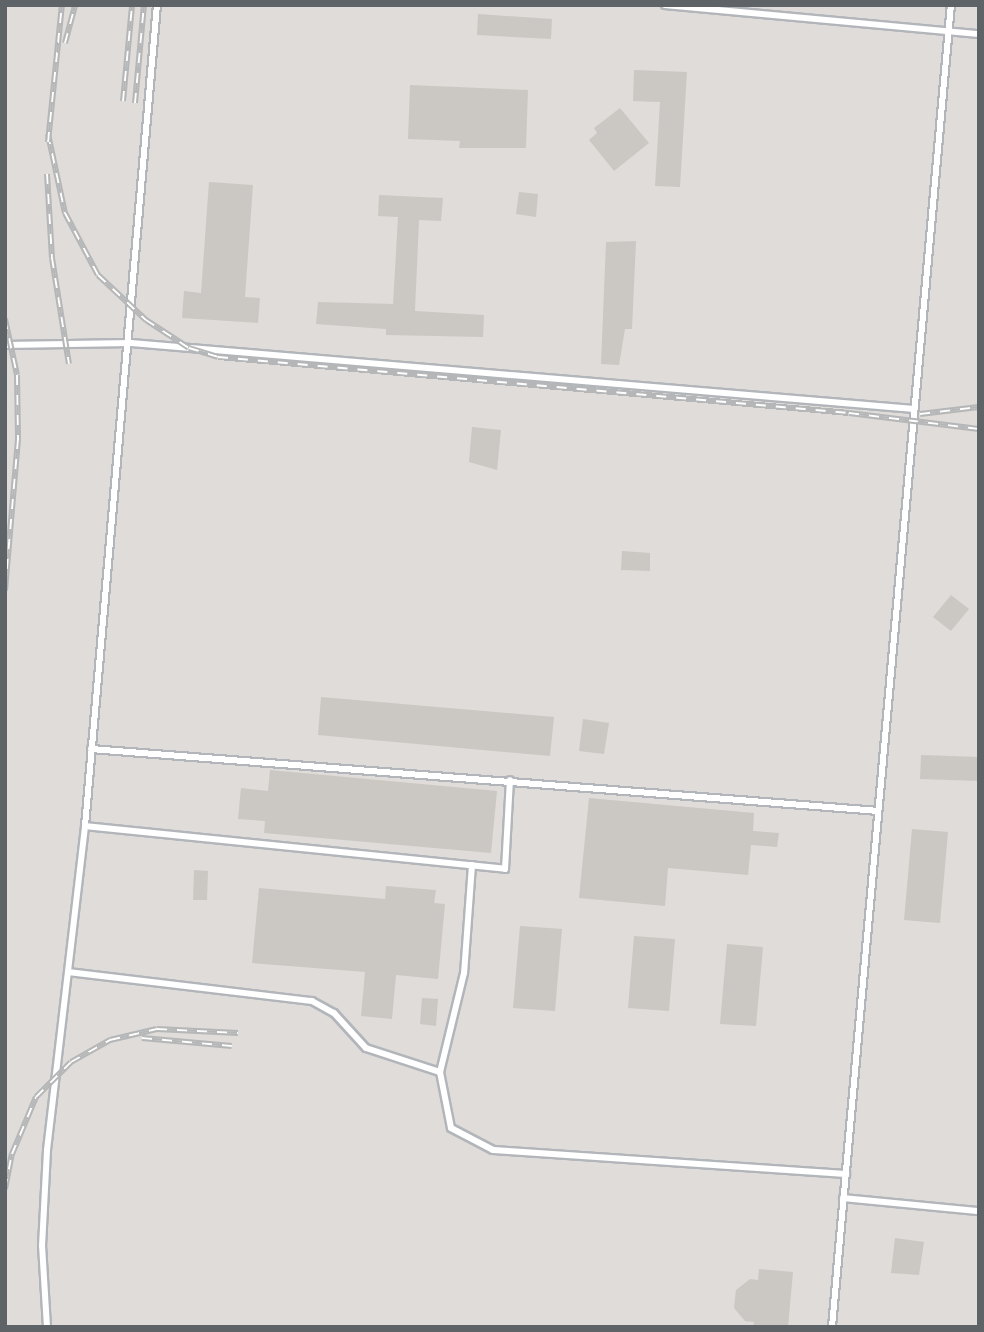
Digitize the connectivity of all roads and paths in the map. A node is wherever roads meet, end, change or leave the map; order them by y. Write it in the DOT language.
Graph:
graph roads {
  1 [pos="157,5"];
  2 [pos="665,5"];
  3 [pos="951,5"];
  4 [pos="949,31"];
  5 [pos="979,34"];
  6 [pos="131,343"];
  7 [pos="5,345"];
  8 [pos="914,409"];
  9 [pos="91,749"];
  10 [pos="510,780"];
  11 [pos="878,811"];
  12 [pos="85,826"];
  13 [pos="472,865"];
  14 [pos="68,972"];
  15 [pos="440,1072"];
  16 [pos="846,1174"];
  17 [pos="843,1198"];
  18 [pos="979,1211"];
  19 [pos="47,1327"];
  20 [pos="832,1327"];
  1 -- 6 [label="lane"];
  2 -- 4 [label="lane"];
  3 -- 4 [label="lane"];
  4 -- 5 [label="lane"];
  4 -- 8 [label="lane"];
  6 -- 7 [label="lane"];
  6 -- 8 [label="lane"];
  6 -- 9 [label="lane"];
  8 -- 11 [label="lane"];
  9 -- 10 [label="lane"];
  9 -- 12 [label="lane"];
  10 -- 11 [label="lane"];
  10 -- 13 [label="lane"];
  11 -- 16 [label="lane"];
  12 -- 13 [label="lane"];
  12 -- 14 [label="lane"];
  13 -- 15 [label="lane"];
  14 -- 15 [label="lane"];
  14 -- 19 [label="lane"];
  15 -- 16 [label="lane"];
  16 -- 17 [label="lane"];
  17 -- 18 [label="lane"];
  17 -- 20 [label="lane"];
}
